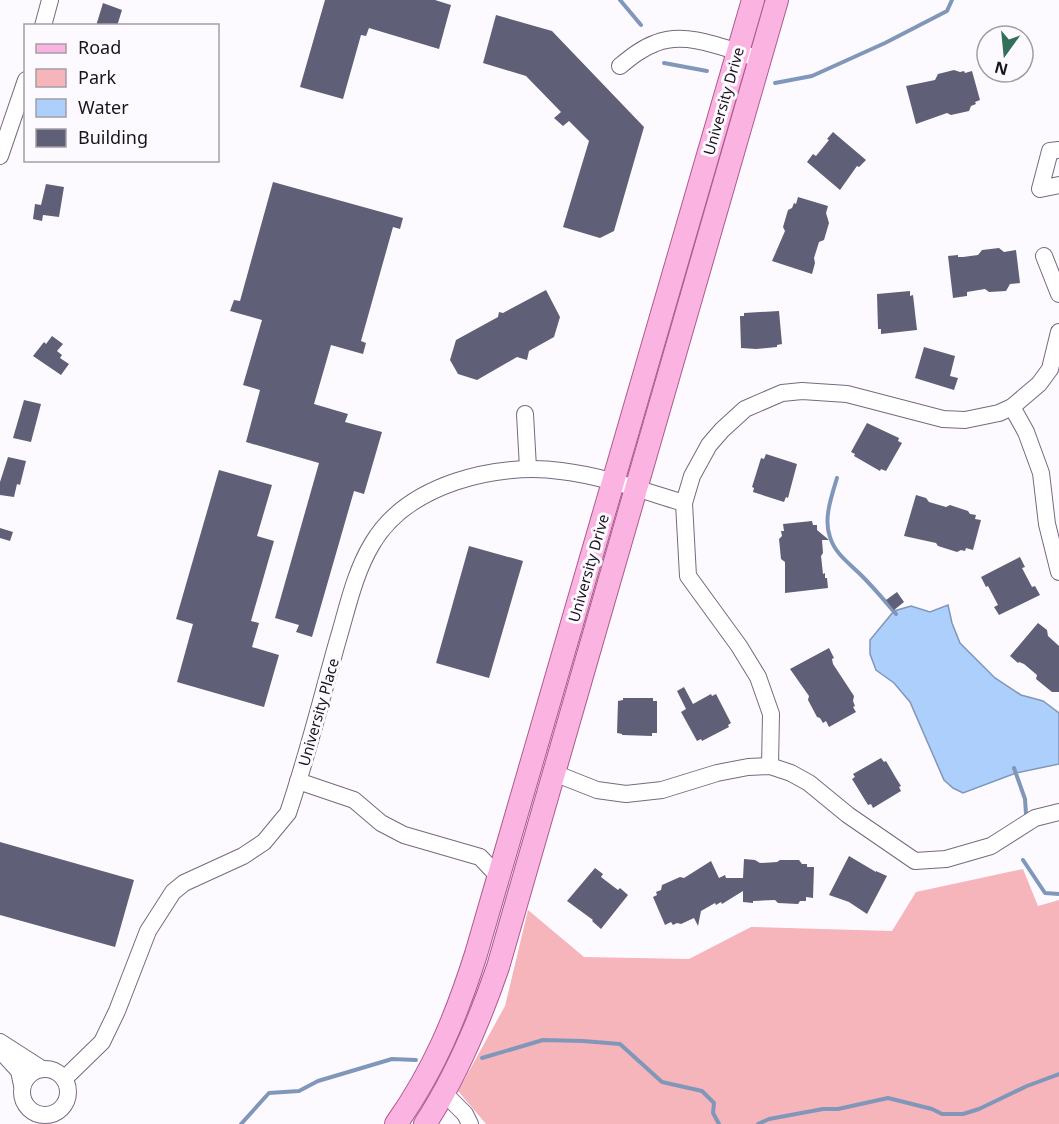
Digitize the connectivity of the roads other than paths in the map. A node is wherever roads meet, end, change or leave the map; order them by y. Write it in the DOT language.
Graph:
graph roads {
  1 [pos="50,0"];
  2 [pos="753,0"];
  3 [pos="777,0"];
  4 [pos="44,24"];
  5 [pos="737,53"];
  6 [pos="760,59"];
  7 [pos="620,66"];
  8 [pos="24,86"];
  9 [pos="1059,150"];
  10 [pos="0,156"];
  11 [pos="1059,185"];
  12 [pos="1044,256"];
  13 [pos="1059,294"];
  14 [pos="1059,332"];
  15 [pos="1012,406"];
  16 [pos="525,414"];
  17 [pos="528,468"];
  18 [pos="613,482"];
  19 [pos="636,489"];
  20 [pos="1051,492"];
  21 [pos="684,503"];
  22 [pos="1059,572"];
  23 [pos="770,766"];
  24 [pos="554,773"];
  25 [pos="298,781"];
  26 [pos="1059,812"];
  27 [pos="507,850"];
  28 [pos="480,857"];
  29 [pos="499,877"];
  30 [pos="0,1042"];
  31 [pos="0,1050"];
  32 [pos="42,1069"];
  33 [pos="64,1079"];
  34 [pos="22,1085"];
  35 [pos="444,1093"];
  36 [pos="63,1117"];
  37 [pos="45,1120"];
  38 [pos="396,1124"];
  39 [pos="425,1124"];
  40 [pos="470,1124"];
  1 -- 4 [label="street"];
  2 -- 5 [label="main road, University Drive"];
  3 -- 6 [label="main road, University Drive"];
  5 -- 6 [label="street"];
  5 -- 7 [label="street"];
  5 -- 18 [label="main road, University Drive"];
  6 -- 19 [label="main road, University Drive"];
  8 -- 10 [label="street"];
  9 -- 11 [label="street"];
  12 -- 13 [label="street"];
  14 -- 15 [label="street"];
  15 -- 20 [label="street"];
  15 -- 21 [label="street"];
  16 -- 17 [label="street"];
  17 -- 18 [label="street, University Place"];
  17 -- 25 [label="street, University Place"];
  18 -- 19 [label="street, University Place"];
  18 -- 27 [label="main road, University Drive"];
  19 -- 21 [label="street, University Place"];
  19 -- 24 [label="main road, University Drive"];
  20 -- 22 [label="street"];
  21 -- 23 [label="street"];
  23 -- 24 [label="street"];
  23 -- 26 [label="street"];
  24 -- 35 [label="main road, University Drive"];
  25 -- 28 [label="street"];
  25 -- 33 [label="street, University Place"];
  27 -- 28 [label="street"];
  27 -- 29 [label="main road, University Drive"];
  28 -- 29 [label="street"];
  29 -- 38 [label="main road, University Drive"];
  30 -- 32 [label="street"];
  31 -- 34 [label="street"];
  32 -- 33 [label="street"];
  32 -- 34 [label="street"];
  33 -- 36 [label="street"];
  34 -- 37 [label="street"];
  35 -- 39 [label="main road, University Drive"];
  35 -- 40 [label="street"];
  36 -- 37 [label="street"];
}
